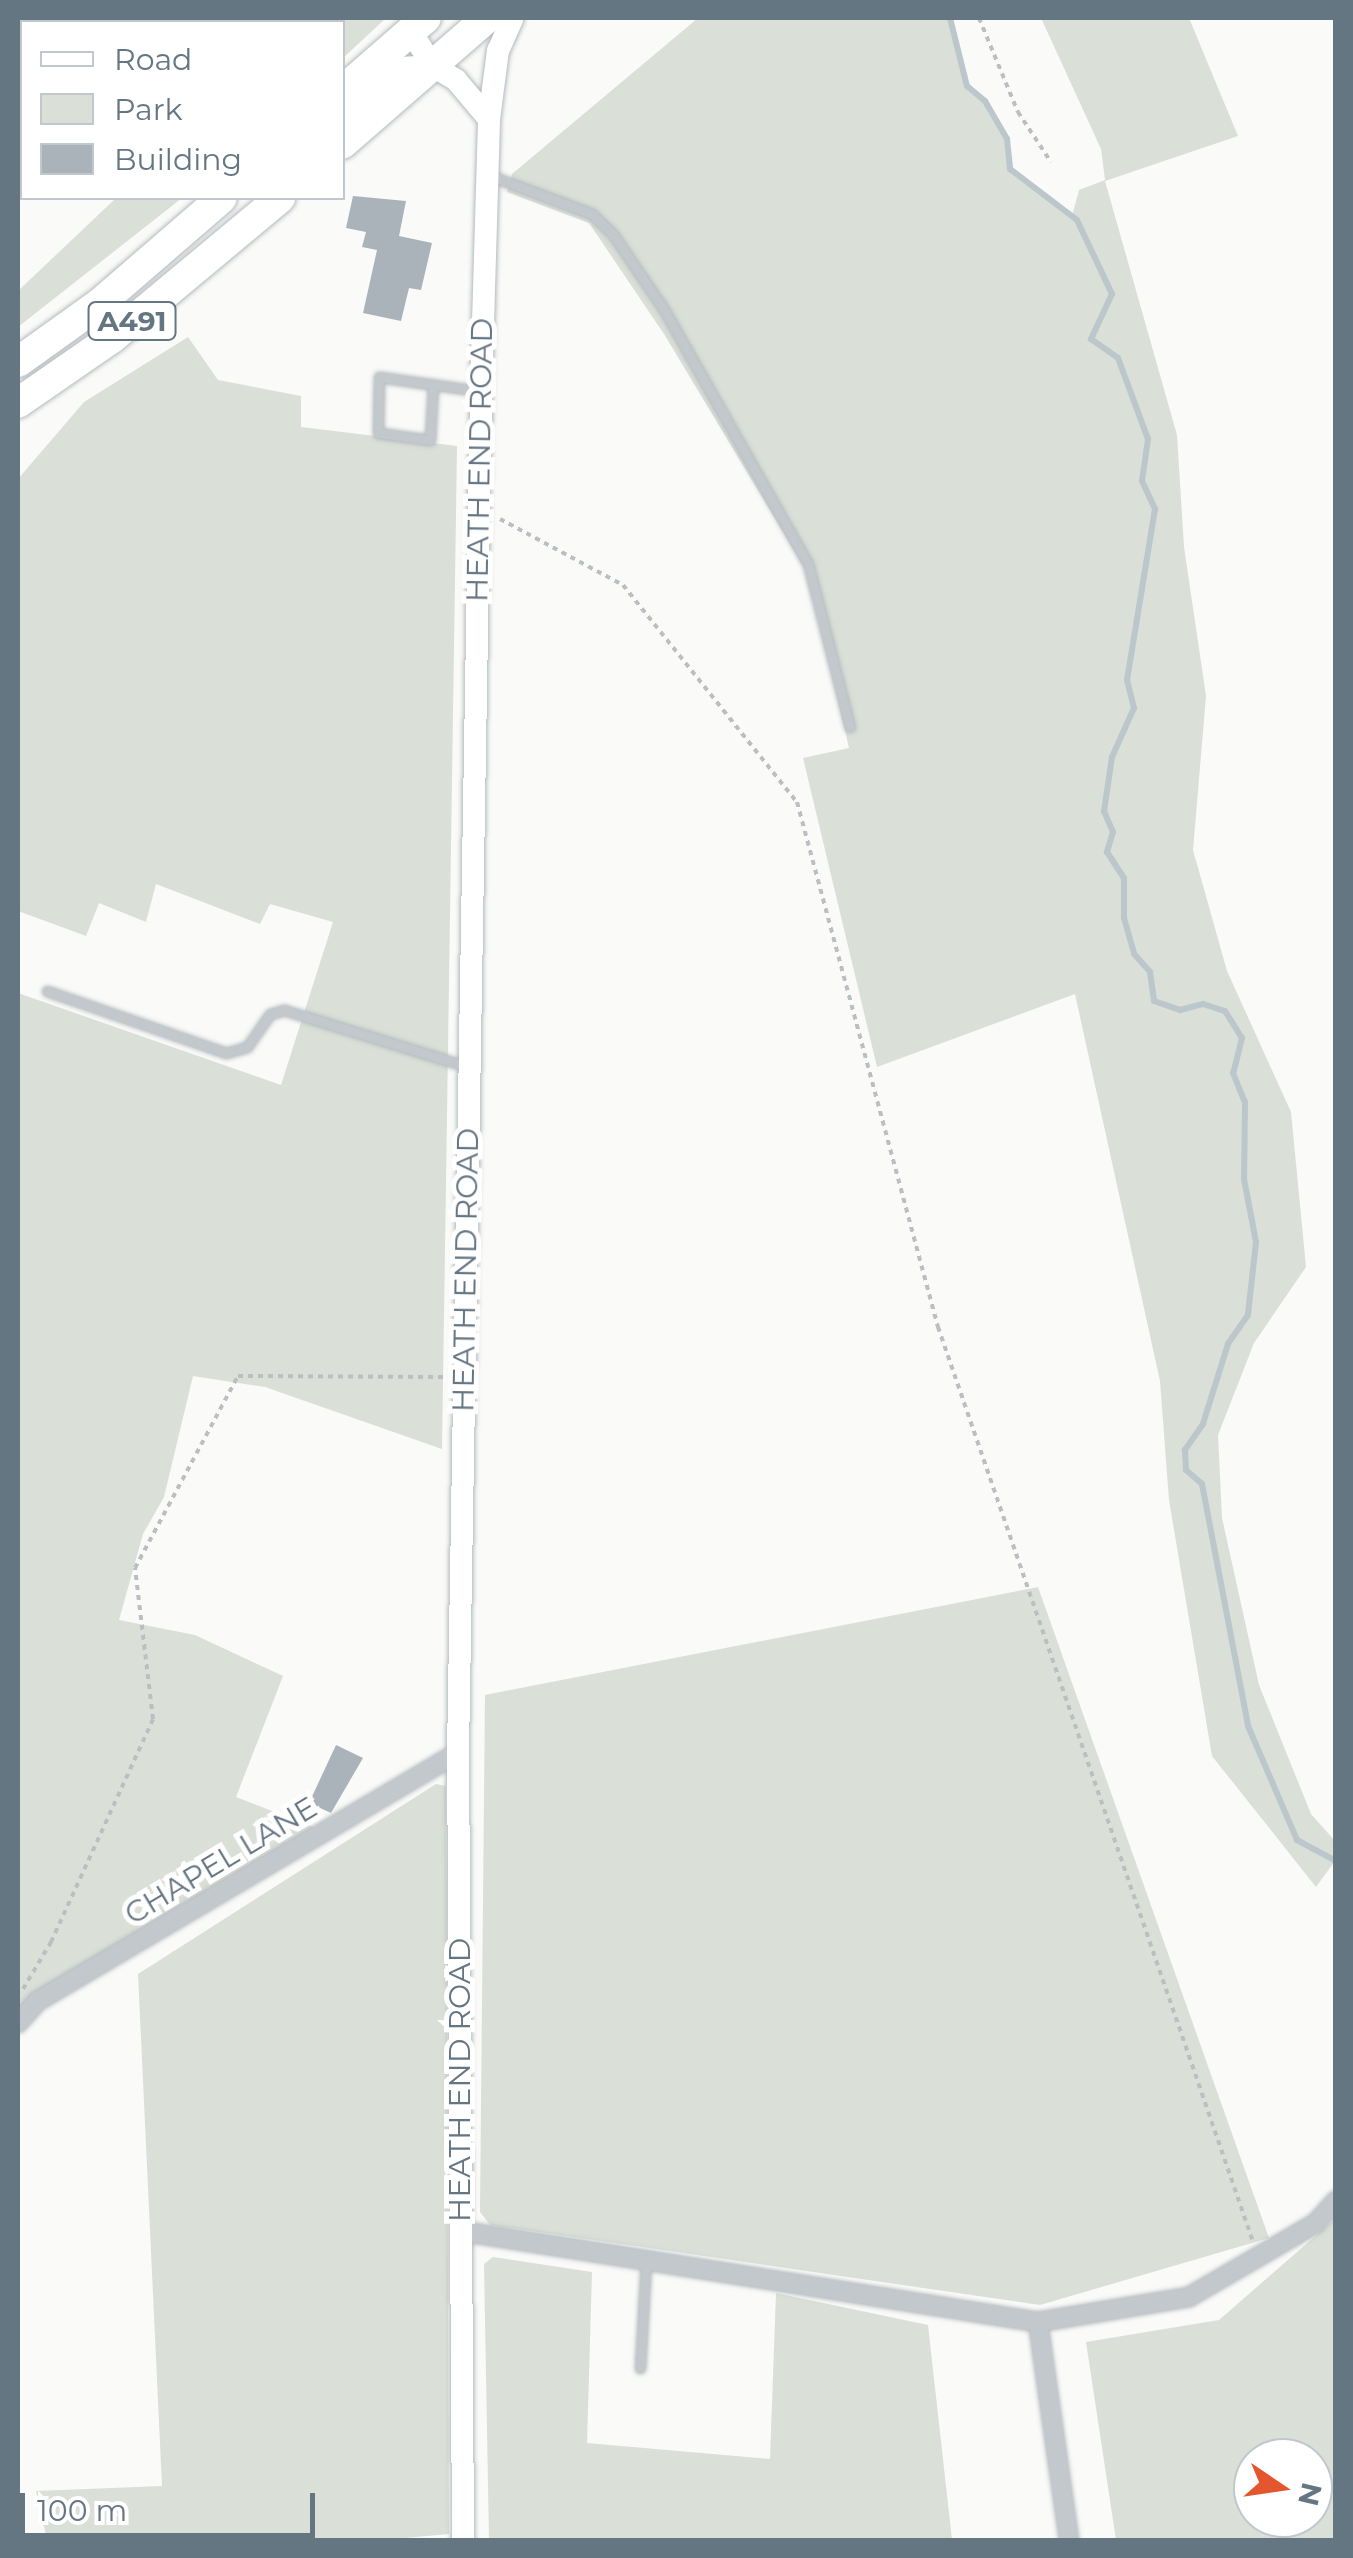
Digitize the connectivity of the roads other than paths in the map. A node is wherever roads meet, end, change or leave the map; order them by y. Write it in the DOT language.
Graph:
graph roads {
  1 [pos="486,18"];
  2 [pos="513,18"];
  3 [pos="419,25"];
  4 [pos="433,66"];
  5 [pos="345,88"];
  6 [pos="345,114"];
  7 [pos="489,119"];
  8 [pos="345,141"];
  9 [pos="488,175"];
  10 [pos="220,200"];
  11 [pos="278,200"];
  12 [pos="18,362"];
  13 [pos="433,385"];
  14 [pos="481,392"];
  15 [pos="18,403"];
  16 [pos="850,727"];
  17 [pos="47,990"];
  18 [pos="470,1068"];
  19 [pos="458,1752"];
  20 [pos="18,2024"];
  21 [pos="1336,2201"];
  22 [pos="460,2230"];
  23 [pos="646,2260"];
  24 [pos="1038,2322"];
  25 [pos="640,2368"];
  26 [pos="463,2540"];
  27 [pos="1069,2540"];
  1 -- 4 [label="highway"];
  2 -- 7 [label="street, HEATH END ROAD"];
  3 -- 4 [label="street"];
  3 -- 5 [label="highway"];
  4 -- 6 [label="street"];
  4 -- 7 [label="street"];
  4 -- 8 [label="highway"];
  7 -- 9 [label="street, HEATH END ROAD"];
  9 -- 14 [label="street, HEATH END ROAD"];
  9 -- 16 [label="lane"];
  10 -- 12 [label="highway, A491"];
  11 -- 15 [label="highway, A491"];
  13 -- 13 [label="lane"];
  13 -- 14 [label="lane"];
  14 -- 18 [label="street, HEATH END ROAD"];
  17 -- 18 [label="lane"];
  18 -- 19 [label="street, HEATH END ROAD"];
  19 -- 20 [label="street, CHAPEL LANE"];
  19 -- 22 [label="street, HEATH END ROAD"];
  21 -- 24 [label="street"];
  22 -- 23 [label="street"];
  22 -- 26 [label="street, HEATH END ROAD"];
  23 -- 24 [label="street"];
  23 -- 25 [label="lane"];
  24 -- 27 [label="street"];
}
